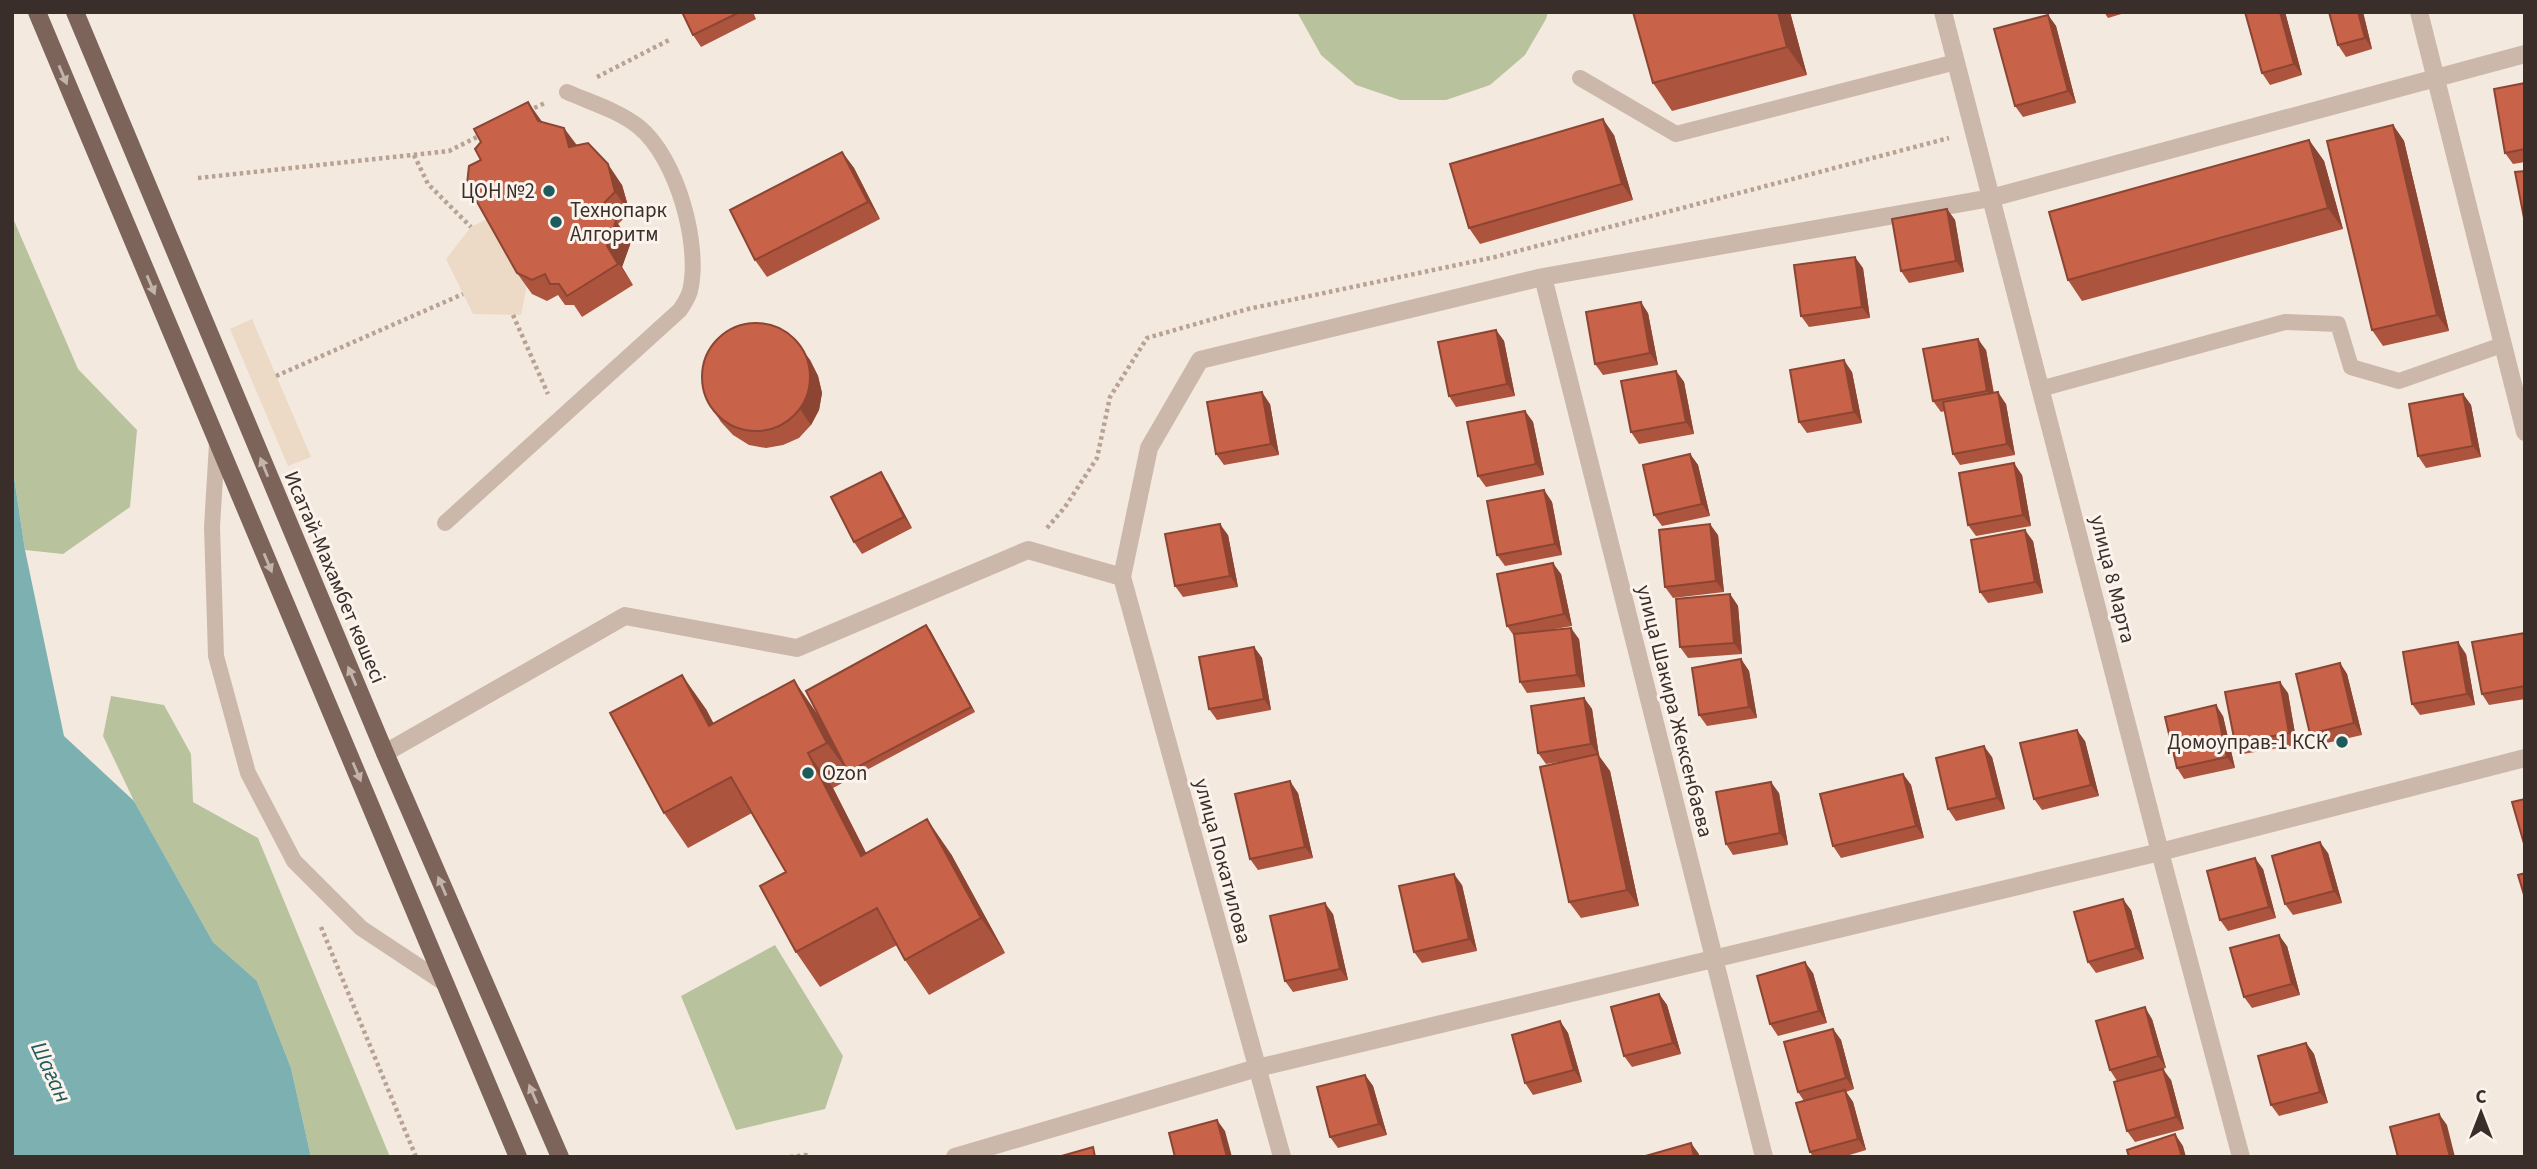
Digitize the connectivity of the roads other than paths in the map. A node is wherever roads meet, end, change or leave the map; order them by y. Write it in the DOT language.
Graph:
graph roads {
  1 [pos="37,12"];
  2 [pos="75,12"];
  3 [pos="1943,12"];
  4 [pos="2419,12"];
  5 [pos="2525,54"];
  6 [pos="1956,62"];
  7 [pos="1580,78"];
  8 [pos="2437,78"];
  9 [pos="567,92"];
  10 [pos="1991,198"];
  11 [pos="1543,277"];
  12 [pos="2502,345"];
  13 [pos="2040,389"];
  14 [pos="2525,432"];
  15 [pos="217,444"];
  16 [pos="445,523"];
  17 [pos="1122,577"];
  18 [pos="384,753"];
  19 [pos="2525,758"];
  20 [pos="2160,852"];
  21 [pos="1713,959"];
  22 [pos="447,985"];
  23 [pos="1257,1068"];
  24 [pos="518,1157"];
  25 [pos="560,1157"];
  26 [pos="956,1157"];
  27 [pos="1282,1157"];
  28 [pos="1763,1157"];
  29 [pos="2241,1157"];
  1 -- 15 [label="main road, one-way"];
  18 -- 2 [label="main road, Исатай-Махамбет көшесі, one-way"];
  3 -- 6 [label="street, улица 8 Марта"];
  4 -- 8 [label="street"];
  5 -- 8 [label="street"];
  6 -- 7 [label="lane"];
  6 -- 10 [label="street, улица 8 Марта"];
  8 -- 10 [label="street"];
  8 -- 12 [label="street"];
  9 -- 16 [label="lane"];
  10 -- 11 [label="street"];
  10 -- 13 [label="street, улица 8 Марта"];
  11 -- 17 [label="street"];
  11 -- 21 [label="street, улица Шакира Жексенбаева"];
  12 -- 13 [label="lane"];
  12 -- 14 [label="street"];
  13 -- 20 [label="street, улица 8 Марта"];
  15 -- 22 [label="main road, one-way"];
  15 -- 22 [label="lane"];
  17 -- 18 [label="street"];
  17 -- 23 [label="street, улица Покатилова"];
  25 -- 18 [label="main road, Исатай-Махамбет көшесі, one-way"];
  19 -- 20 [label="street"];
  20 -- 21 [label="street"];
  20 -- 29 [label="street, улица 8 Марта"];
  21 -- 23 [label="street"];
  21 -- 28 [label="street, улица Шакира Жексенбаева"];
  22 -- 24 [label="main road"];
  23 -- 26 [label="street"];
  23 -- 27 [label="street, улица Покатилова"];
}
